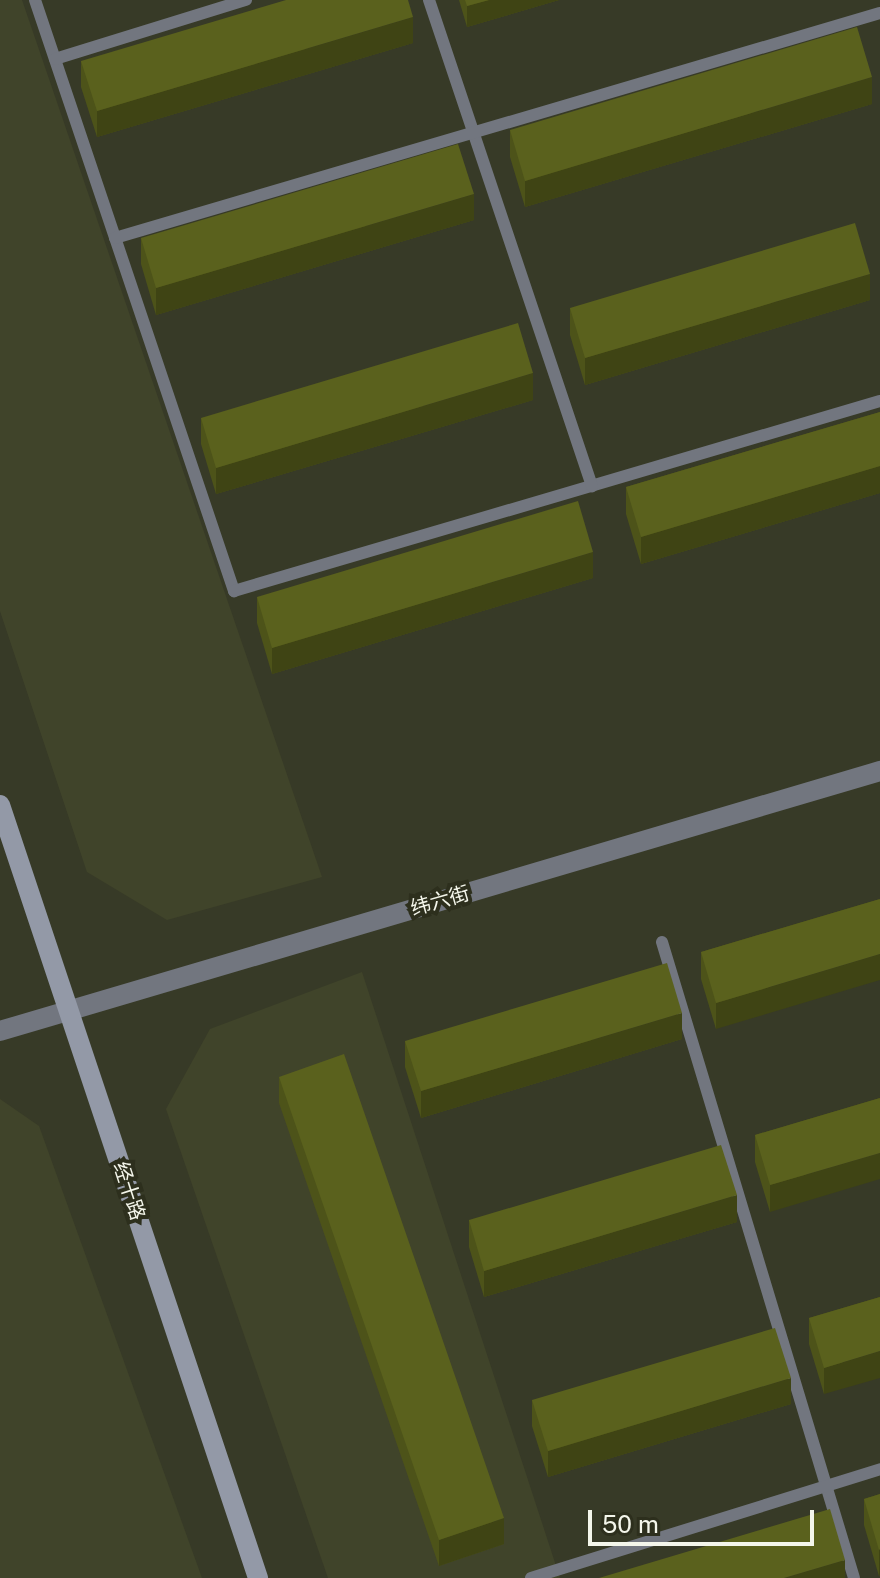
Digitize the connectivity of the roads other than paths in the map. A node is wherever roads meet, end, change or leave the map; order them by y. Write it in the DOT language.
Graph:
graph roads {
  1 [pos="35,0"];
  2 [pos="246,0"];
  3 [pos="429,0"];
  4 [pos="880,13"];
  5 [pos="55,59"];
  6 [pos="115,238"];
  7 [pos="880,401"];
  8 [pos="592,486"];
  9 [pos="880,771"];
  10 [pos="0,805"];
  11 [pos="662,942"];
  12 [pos="69,1010"];
  13 [pos="0,1031"];
  14 [pos="880,1469"];
  15 [pos="826,1486"];
  16 [pos="258,1578"];
  17 [pos="531,1578"];
  18 [pos="854,1578"];
  1 -- 5 [label="lane"];
  2 -- 5 [label="lane"];
  3 -- 8 [label="lane"];
  4 -- 6 [label="lane"];
  5 -- 6 [label="lane"];
  6 -- 8 [label="lane"];
  7 -- 8 [label="lane"];
  9 -- 12 [label="street, 纬六街"];
  10 -- 12 [label="main road, 经十路"];
  11 -- 15 [label="lane"];
  12 -- 13 [label="street, 纬六街"];
  12 -- 16 [label="main road, 经十路"];
  14 -- 15 [label="lane"];
  15 -- 17 [label="lane"];
  15 -- 18 [label="lane"];
}
